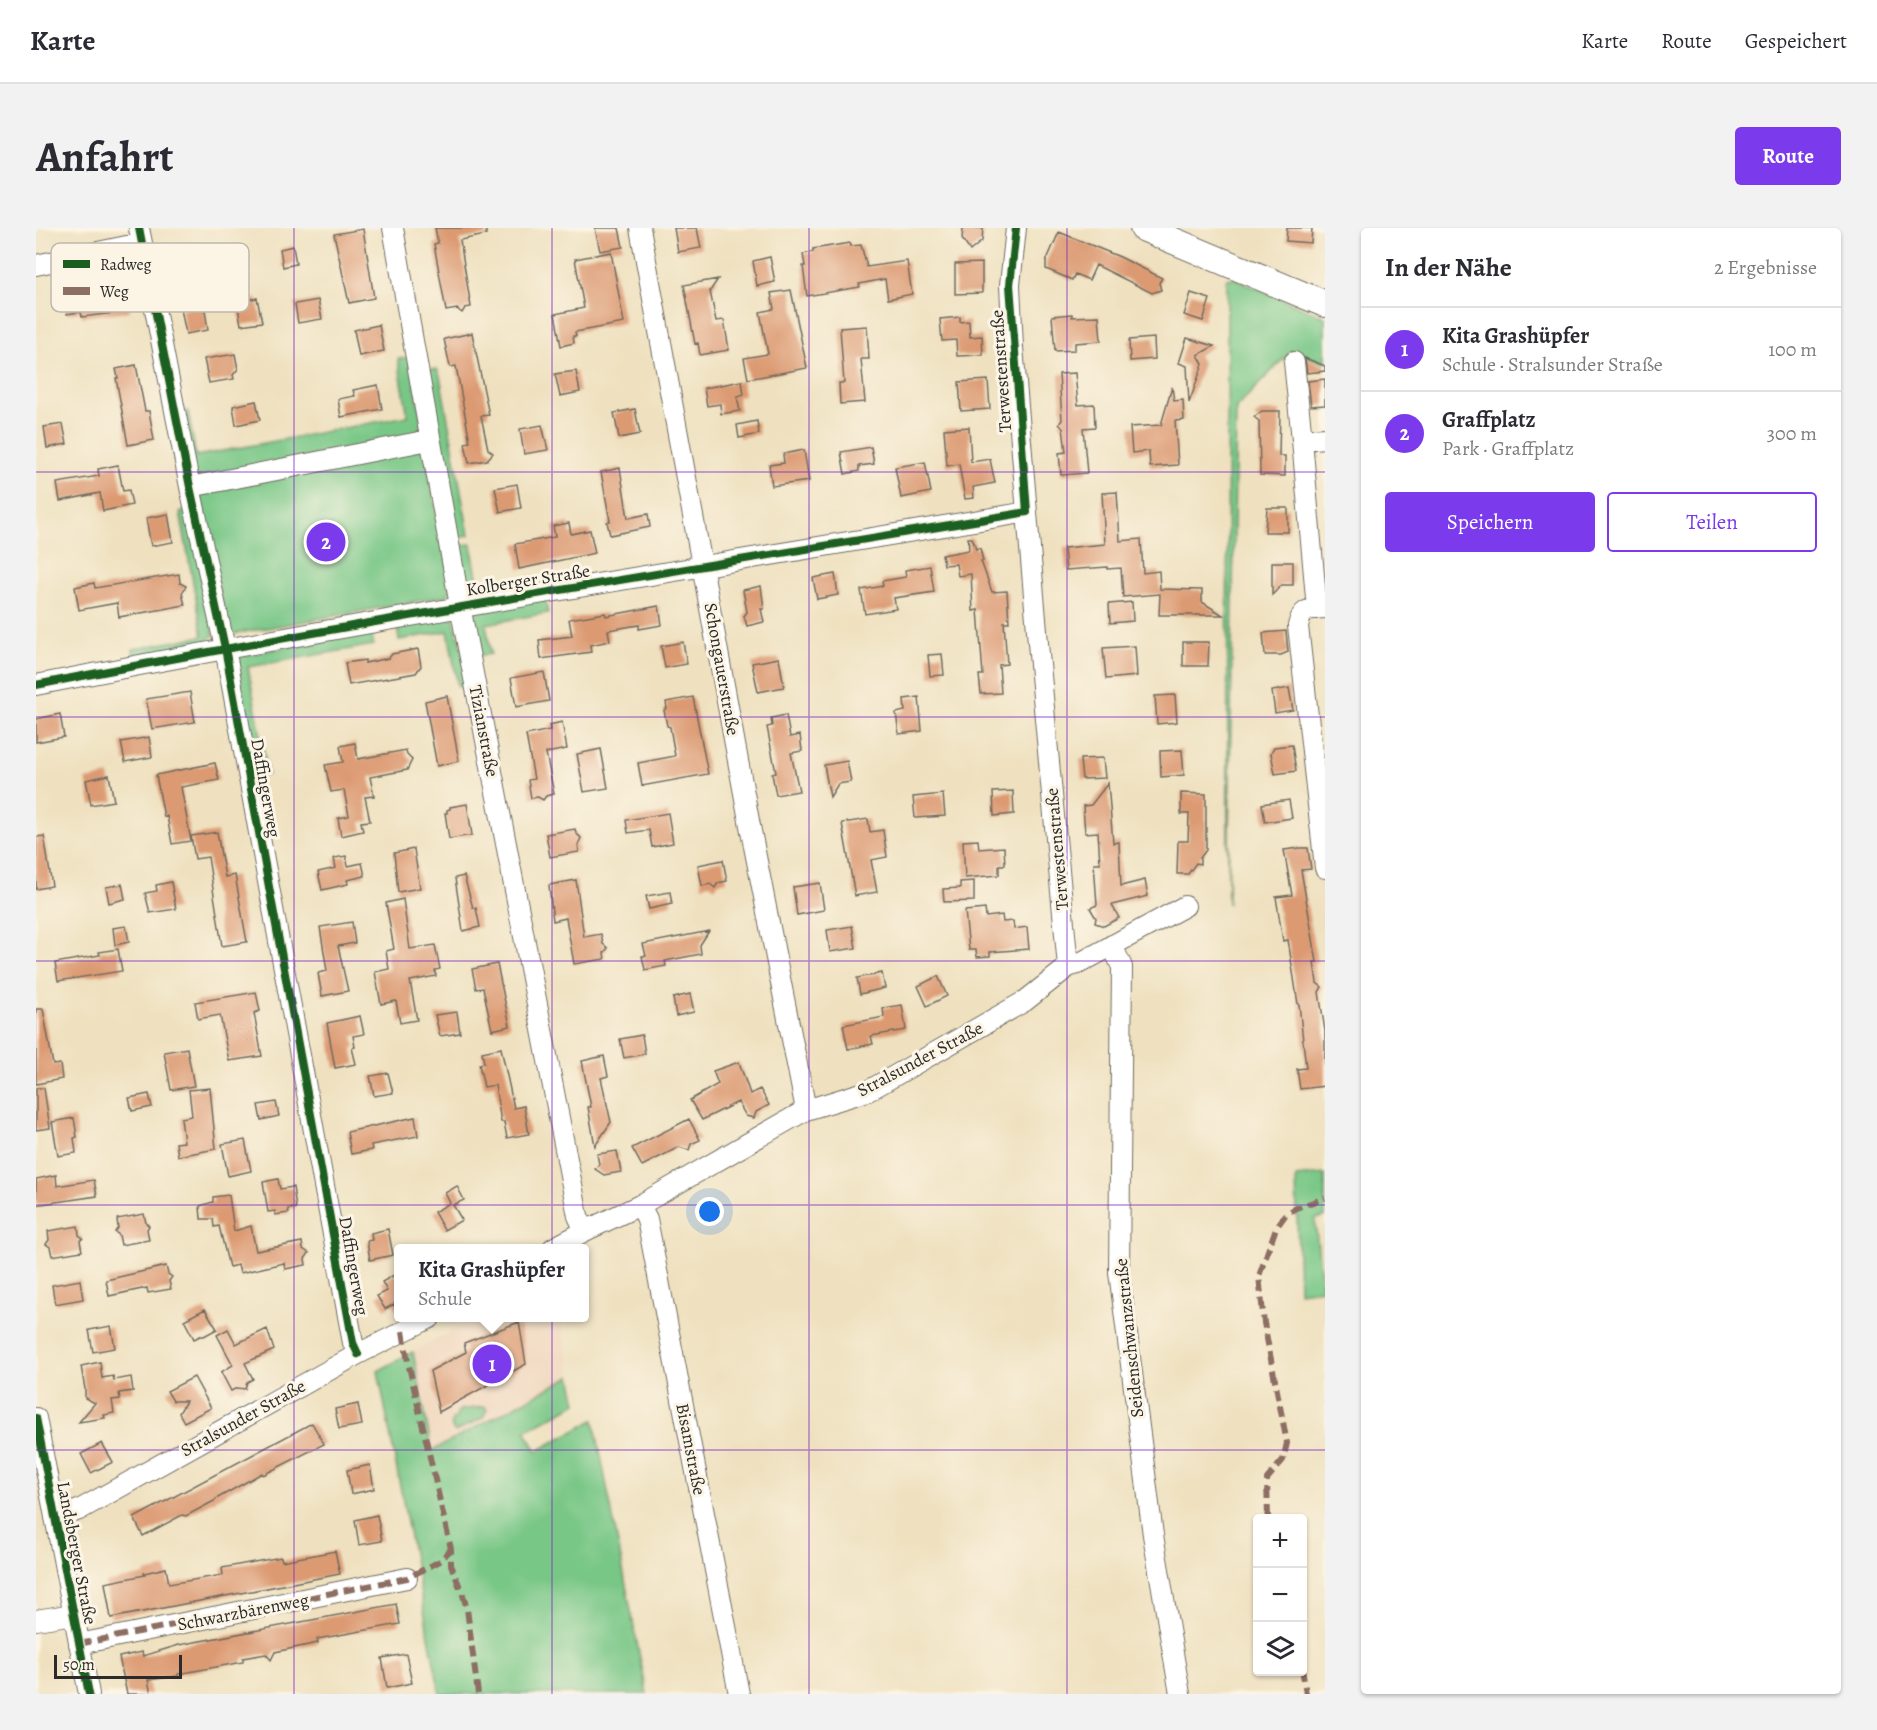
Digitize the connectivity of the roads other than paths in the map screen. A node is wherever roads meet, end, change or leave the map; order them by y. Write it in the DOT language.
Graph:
graph roads {
  1 [pos="393,228"];
  2 [pos="640,228"];
  3 [pos="1017,228"];
  4 [pos="1143,228"];
  5 [pos="140,236"];
  6 [pos="115,243"];
  7 [pos="51,261"];
  8 [pos="36,265"];
  9 [pos="1325,304"];
  10 [pos="155,312"];
  11 [pos="1294,363"];
  12 [pos="1325,438"];
  13 [pos="429,440"];
  14 [pos="1302,440"];
  15 [pos="190,487"];
  16 [pos="1027,512"];
  17 [pos="703,567"];
  18 [pos="460,606"];
  19 [pos="1321,608"];
  20 [pos="225,648"];
  21 [pos="36,685"];
  22 [pos="1325,868"];
  23 [pos="1185,906"];
  24 [pos="1112,945"];
  25 [pos="1068,967"];
  26 [pos="806,1110"];
  27 [pos="640,1204"];
  28 [pos="585,1231"];
  29 [pos="561,1244"];
  30 [pos="420,1322"];
  31 [pos="358,1354"];
  32 [pos="36,1418"];
  33 [pos="55,1518"];
  34 [pos="406,1578"];
  35 [pos="74,1614"];
  36 [pos="36,1620"];
  37 [pos="79,1644"];
  38 [pos="89,1694"];
  39 [pos="739,1694"];
  40 [pos="1180,1694"];
  1 -- 13 [label="street, Tizianstraße"];
  2 -- 17 [label="street, Schongauerstraße"];
  3 -- 16 [label="street, Terwestenstraße"];
  4 -- 9 [label="main road"];
  5 -- 6 [label="street"];
  7 -- 8 [label="street"];
  10 -- 15 [label="street, Daffingerweg"];
  11 -- 14 [label="street"];
  12 -- 14 [label="street"];
  13 -- 15 [label="street"];
  13 -- 18 [label="street, Tizianstraße"];
  14 -- 19 [label="street"];
  15 -- 20 [label="street, Daffingerweg"];
  16 -- 17 [label="street, Kolberger Straße"];
  16 -- 25 [label="street, Terwestenstraße"];
  17 -- 18 [label="street, Kolberger Straße"];
  17 -- 26 [label="street, Schongauerstraße"];
  18 -- 20 [label="street, Kolberger Straße"];
  18 -- 28 [label="street, Tizianstraße"];
  19 -- 22 [label="street"];
  20 -- 21 [label="street, Kolberger Straße"];
  20 -- 31 [label="street, Daffingerweg"];
  23 -- 24 [label="street, Stralsunder Straße"];
  24 -- 25 [label="street, Stralsunder Straße"];
  24 -- 40 [label="street, Seidenschwanzstraße"];
  25 -- 26 [label="street, Stralsunder Straße"];
  26 -- 27 [label="street, Stralsunder Straße"];
  27 -- 28 [label="street, Stralsunder Straße"];
  27 -- 39 [label="street, Bisamstraße"];
  28 -- 29 [label="street, Stralsunder Straße"];
  30 -- 31 [label="street, Stralsunder Straße"];
  31 -- 33 [label="street, Stralsunder Straße"];
  32 -- 33 [label="street, Landsberger Straße"];
  33 -- 35 [label="street, Landsberger Straße"];
  34 -- 37 [label="street, Schwarzbärenweg"];
  35 -- 36 [label="street"];
  35 -- 37 [label="street, Landsberger Straße"];
  37 -- 38 [label="street, Landsberger Straße"];
}
